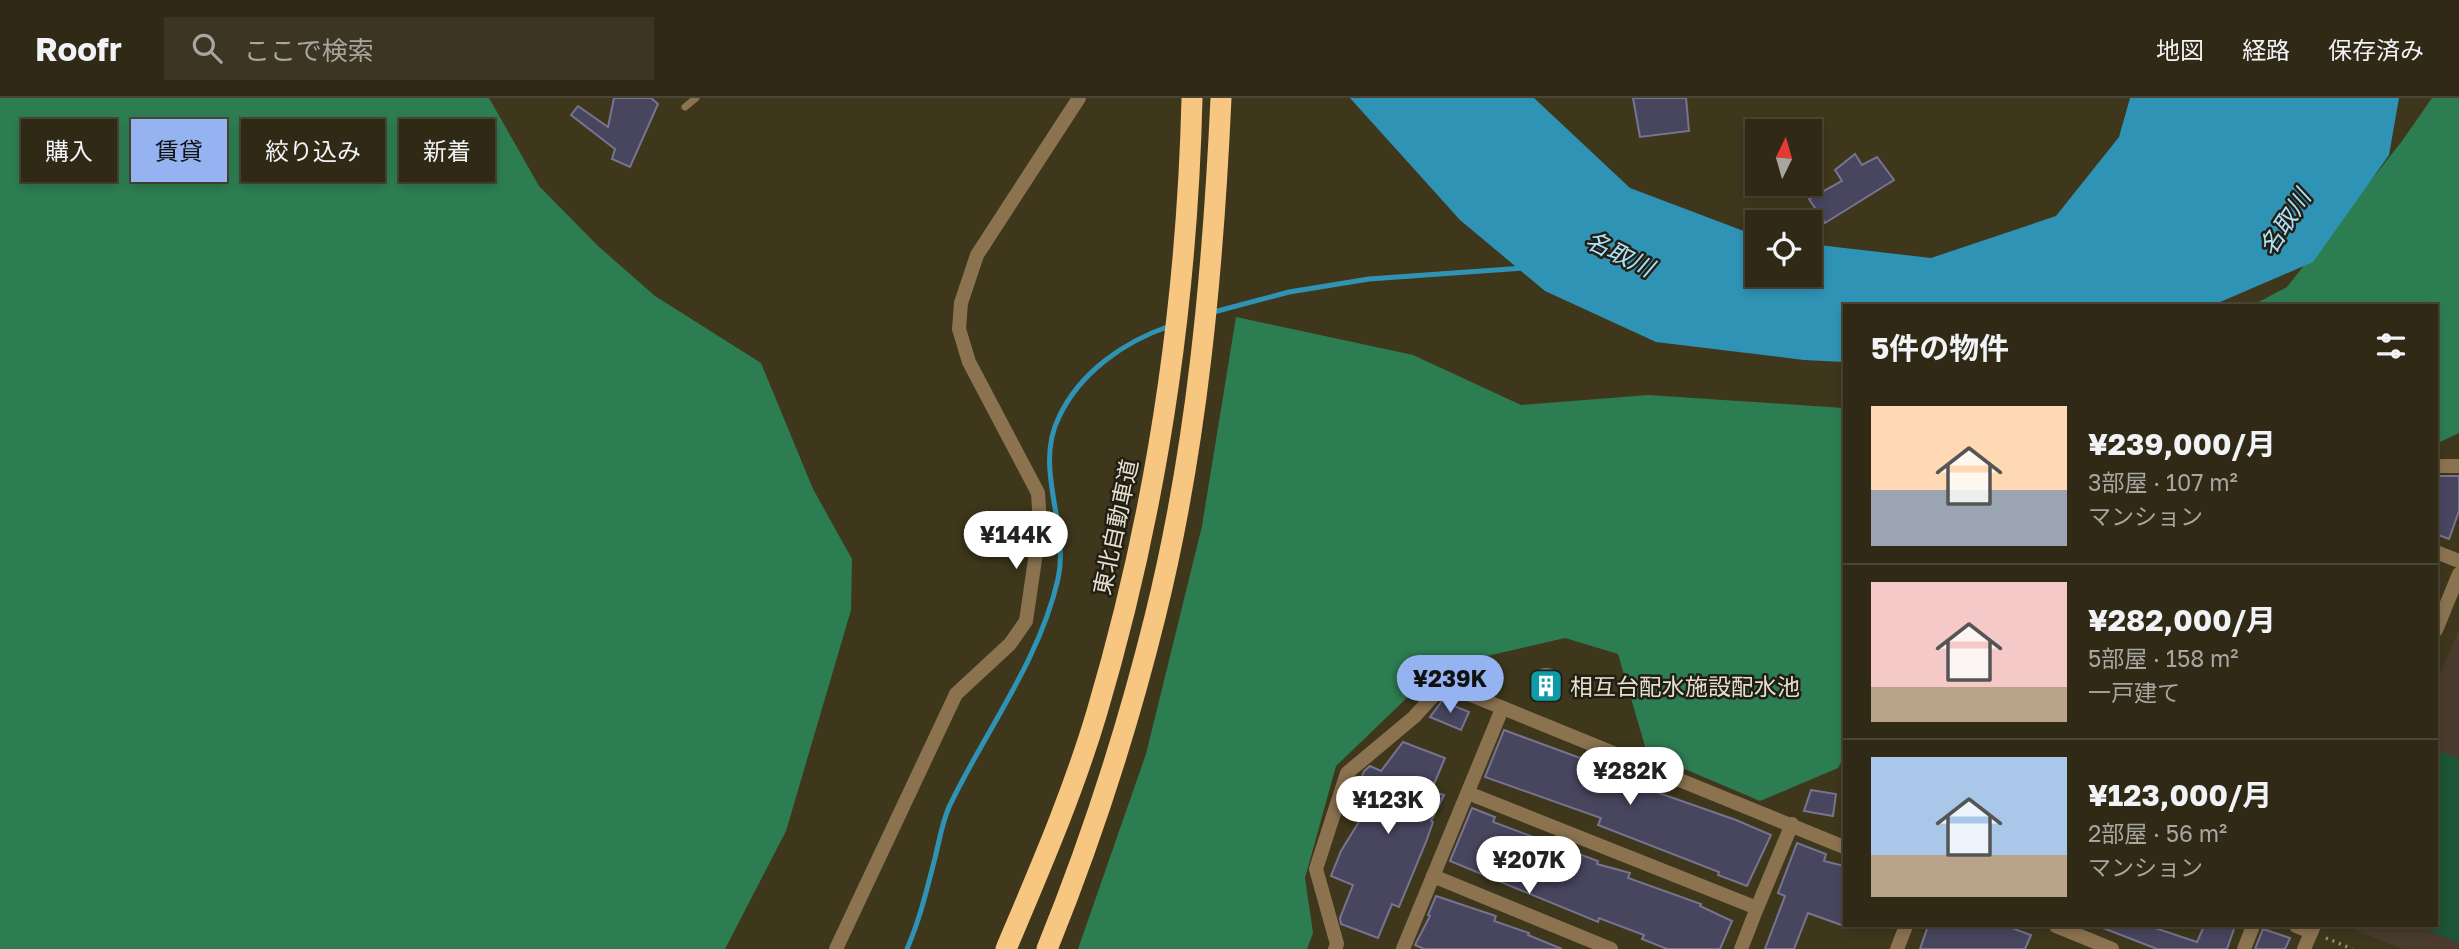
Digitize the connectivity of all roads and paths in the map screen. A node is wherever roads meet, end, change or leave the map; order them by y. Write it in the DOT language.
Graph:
graph roads {
  1 [pos="696,98"];
  2 [pos="1079,98"];
  3 [pos="1192,98"];
  4 [pos="1221,98"];
  5 [pos="685,107"];
  6 [pos="2438,466"];
  7 [pos="2459,466"];
  8 [pos="2438,552"];
  9 [pos="2459,561"];
  10 [pos="2459,575"];
  11 [pos="2438,625"];
  12 [pos="1502,709"];
  13 [pos="1468,793"];
  14 [pos="1792,824"];
  15 [pos="1843,847"];
  16 [pos="1433,876"];
  17 [pos="1757,908"];
  18 [pos="1906,927"];
  19 [pos="2058,927"];
  20 [pos="2253,927"];
  21 [pos="2313,929"];
  22 [pos="1340,947"];
  23 [pos="836,949"];
  24 [pos="1006,949"];
  25 [pos="1047,949"];
  26 [pos="1403,949"];
  27 [pos="1611,949"];
  28 [pos="1741,949"];
  29 [pos="1897,949"];
  30 [pos="2112,949"];
  31 [pos="2244,949"];
  32 [pos="2305,949"];
  33 [pos="2352,949"];
  1 -- 5 [label="lane"];
  2 -- 23 [label="street"];
  3 -- 24 [label="highway, 東北自動車道"];
  4 -- 25 [label="highway"];
  6 -- 7 [label="street"];
  8 -- 9 [label="street"];
  10 -- 11 [label="street"];
  12 -- 13 [label="street"];
  12 -- 14 [label="street"];
  12 -- 22 [label="street"];
  13 -- 16 [label="street"];
  13 -- 17 [label="street"];
  14 -- 15 [label="street"];
  14 -- 17 [label="street"];
  16 -- 26 [label="street"];
  16 -- 27 [label="street"];
  17 -- 28 [label="street"];
  18 -- 29 [label="street"];
  19 -- 30 [label="street"];
  20 -- 31 [label="street"];
  21 -- 32 [label="street"];
  21 -- 33 [label="path"];
}
